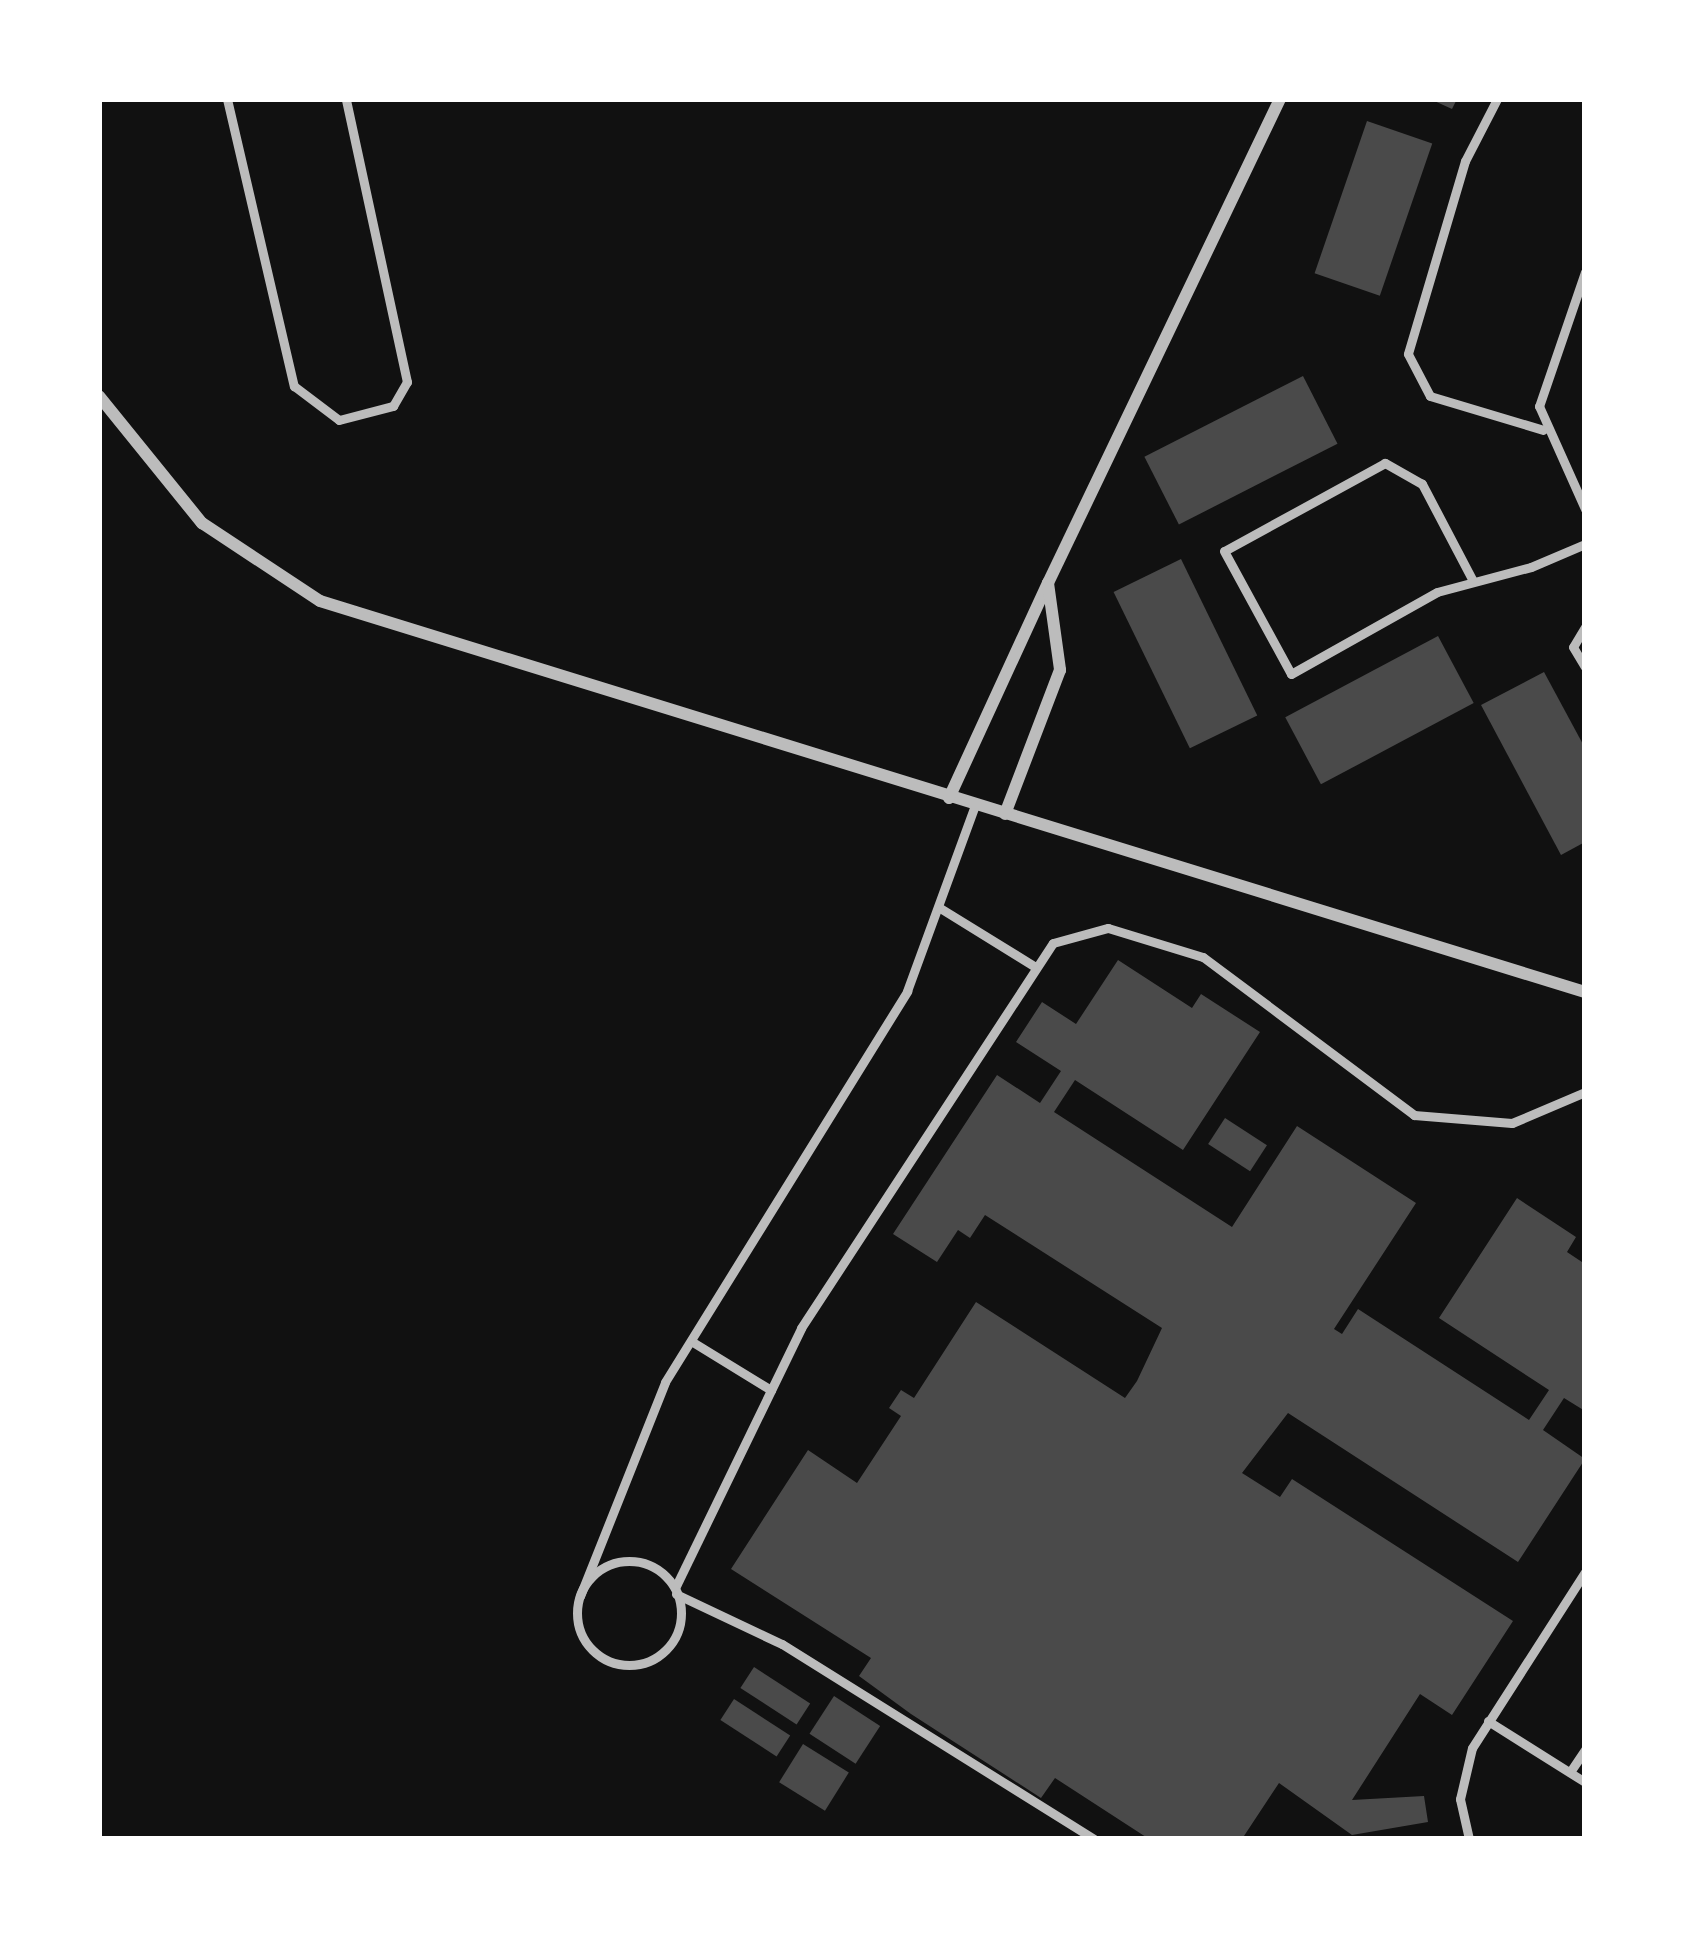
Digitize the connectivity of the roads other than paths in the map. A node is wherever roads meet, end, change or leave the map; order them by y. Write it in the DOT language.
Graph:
graph roads {
  1 [pos="227,99"];
  2 [pos="346,99"];
  3 [pos="1280,99"];
  4 [pos="1497,99"];
  5 [pos="1585,272"];
  6 [pos="99,396"];
  7 [pos="1543,430"];
  8 [pos="1585,509"];
  9 [pos="1585,544"];
  10 [pos="1473,581"];
  11 [pos="1048,583"];
  12 [pos="1585,627"];
  13 [pos="1585,667"];
  14 [pos="949,798"];
  15 [pos="975,805"];
  16 [pos="1006,814"];
  17 [pos="940,908"];
  18 [pos="1034,966"];
  19 [pos="1585,992"];
  20 [pos="1585,1092"];
  21 [pos="691,1341"];
  22 [pos="771,1390"];
  23 [pos="1585,1572"];
  24 [pos="675,1591"];
  25 [pos="580,1596"];
  26 [pos="1488,1721"];
  27 [pos="1585,1750"];
  28 [pos="1570,1772"];
  29 [pos="1585,1781"];
  30 [pos="1094,1839"];
  31 [pos="1469,1839"];
  1 -- 2 [label="lane"];
  3 -- 11 [label="street"];
  4 -- 7 [label="lane"];
  5 -- 7 [label="lane"];
  6 -- 14 [label="street"];
  7 -- 8 [label="lane"];
  9 -- 10 [label="lane"];
  10 -- 10 [label="lane"];
  11 -- 14 [label="street"];
  11 -- 16 [label="street"];
  12 -- 13 [label="lane"];
  14 -- 15 [label="street"];
  15 -- 16 [label="street"];
  15 -- 17 [label="lane"];
  16 -- 19 [label="street"];
  17 -- 18 [label="lane"];
  17 -- 21 [label="lane"];
  18 -- 20 [label="lane"];
  18 -- 22 [label="lane"];
  21 -- 22 [label="lane"];
  21 -- 25 [label="lane"];
  22 -- 24 [label="lane"];
  23 -- 26 [label="lane"];
  24 -- 25 [label="lane"];
  24 -- 25 [label="lane"];
  24 -- 30 [label="lane"];
  26 -- 28 [label="lane"];
  26 -- 31 [label="lane"];
  27 -- 28 [label="lane"];
  28 -- 29 [label="lane"];
}
